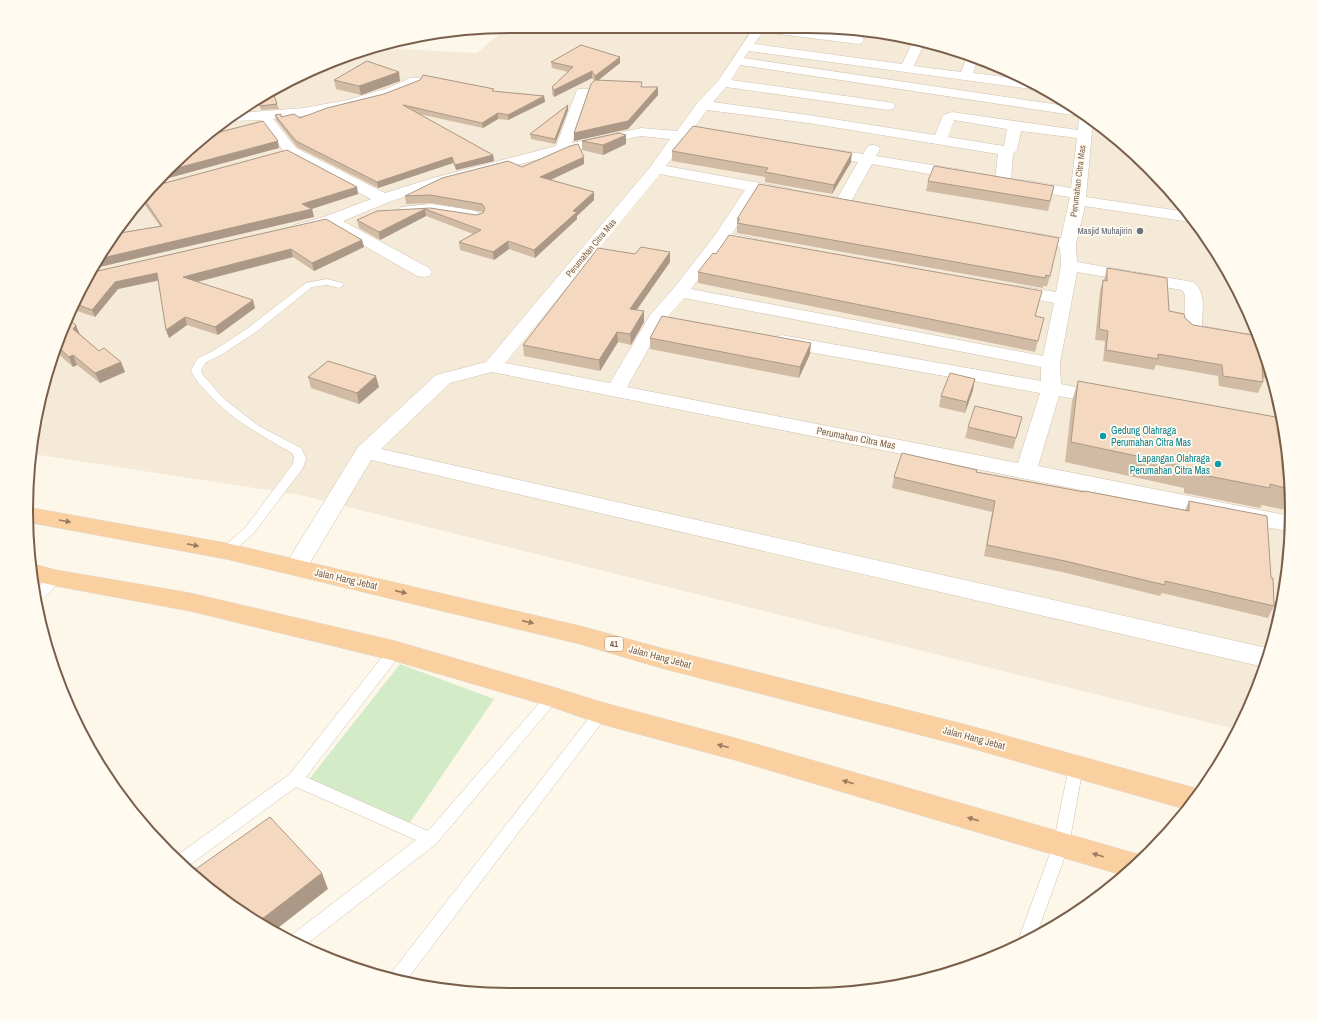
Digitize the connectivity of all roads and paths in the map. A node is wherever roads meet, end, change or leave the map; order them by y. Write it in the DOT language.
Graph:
graph roads {
  1 [pos="756,33"];
  2 [pos="861,36"];
  3 [pos="917,46"];
  4 [pos="746,47"];
  5 [pos="736,61"];
  6 [pos="848,61"];
  7 [pos="971,62"];
  8 [pos="907,68"];
  9 [pos="966,76"];
  10 [pos="415,81"];
  11 [pos="723,83"];
  12 [pos="896,84"];
  13 [pos="1022,84"];
  14 [pos="582,92"];
  15 [pos="703,105"];
  16 [pos="888,106"];
  17 [pos="1068,110"];
  18 [pos="264,116"];
  19 [pos="239,118"];
  20 [pos="1085,122"];
  21 [pos="1015,126"];
  22 [pos="881,132"];
  23 [pos="690,133"];
  24 [pos="1084,135"];
  25 [pos="940,142"];
  26 [pos="562,149"];
  27 [pos="808,150"];
  28 [pos="291,151"];
  29 [pos="1006,151"];
  30 [pos="276,155"];
  31 [pos="868,160"];
  32 [pos="656,169"];
  33 [pos="1003,181"];
  34 [pos="754,187"];
  35 [pos="798,195"];
  36 [pos="1078,197"];
  37 [pos="384,199"];
  38 [pos="858,206"];
  39 [pos="350,213"];
  40 [pos="477,216"];
  41 [pos="1183,216"];
  42 [pos="330,220"];
  43 [pos="286,231"];
  44 [pos="1013,234"];
  45 [pos="722,236"];
  46 [pos="1068,244"];
  47 [pos="768,245"];
  48 [pos="1068,266"];
  49 [pos="423,272"];
  50 [pos="339,285"];
  51 [pos="994,286"];
  52 [pos="680,292"];
  53 [pos="1064,299"];
  54 [pos="656,319"];
  55 [pos="679,323"];
  56 [pos="764,338"];
  57 [pos="1254,341"];
  58 [pos="1051,364"];
  59 [pos="492,366"];
  60 [pos="1050,389"];
  61 [pos="615,391"];
  62 [pos="1121,402"];
  63 [pos="365,452"];
  64 [pos="1026,471"];
  65 [pos="33,515"];
  66 [pos="1285,523"];
  67 [pos="226,551"];
  68 [pos="296,567"];
  69 [pos="45,575"];
  70 [pos="40,589"];
  71 [pos="395,651"];
  72 [pos="1262,657"];
  73 [pos="553,698"];
  74 [pos="601,713"];
  75 [pos="1076,767"];
  76 [pos="295,779"];
  77 [pos="1188,798"];
  78 [pos="430,839"];
  79 [pos="1061,845"];
  80 [pos="185,859"];
  81 [pos="1128,864"];
  82 [pos="1029,934"];
  83 [pos="300,939"];
  84 [pos="400,975"];
  1 -- 4 [label="street, Perumahan Citra Mas"];
  2 -- 6 [label="street"];
  3 -- 8 [label="street"];
  4 -- 5 [label="street, Perumahan Citra Mas"];
  4 -- 6 [label="street"];
  5 -- 11 [label="street, Perumahan Citra Mas"];
  5 -- 12 [label="street"];
  6 -- 8 [label="street"];
  7 -- 9 [label="street"];
  8 -- 9 [label="street"];
  9 -- 13 [label="street"];
  10 -- 18 [label="street"];
  11 -- 15 [label="street, Perumahan Citra Mas"];
  11 -- 16 [label="street"];
  12 -- 16 [label="street"];
  12 -- 17 [label="street"];
  14 -- 26 [label="street"];
  15 -- 22 [label="street"];
  15 -- 23 [label="street, Perumahan Citra Mas"];
  16 -- 22 [label="street"];
  18 -- 19 [label="street"];
  18 -- 28 [label="street"];
  20 -- 24 [label="street, Perumahan Citra Mas"];
  21 -- 24 [label="street"];
  21 -- 25 [label="street"];
  21 -- 29 [label="street"];
  22 -- 25 [label="street"];
  22 -- 31 [label="street"];
  23 -- 26 [label="street"];
  23 -- 32 [label="street, Perumahan Citra Mas"];
  24 -- 36 [label="street, Perumahan Citra Mas"];
  25 -- 29 [label="street"];
  26 -- 37 [label="street"];
  27 -- 31 [label="street"];
  28 -- 30 [label="street"];
  28 -- 37 [label="street"];
  29 -- 33 [label="street"];
  31 -- 33 [label="street"];
  31 -- 38 [label="street"];
  32 -- 34 [label="street"];
  32 -- 59 [label="street, Perumahan Citra Mas"];
  33 -- 36 [label="street"];
  34 -- 35 [label="street"];
  34 -- 45 [label="street"];
  36 -- 41 [label="street"];
  36 -- 46 [label="street, Perumahan Citra Mas"];
  37 -- 39 [label="street"];
  39 -- 40 [label="street"];
  39 -- 42 [label="street"];
  42 -- 43 [label="street"];
  42 -- 49 [label="street"];
  44 -- 46 [label="street"];
  45 -- 47 [label="street"];
  45 -- 52 [label="street"];
  46 -- 48 [label="street, Perumahan Citra Mas"];
  48 -- 53 [label="street, Perumahan Citra Mas"];
  48 -- 57 [label="street"];
  50 -- 67 [label="lane"];
  51 -- 53 [label="street"];
  52 -- 54 [label="street"];
  52 -- 58 [label="street"];
  53 -- 58 [label="street, Perumahan Citra Mas"];
  54 -- 55 [label="street"];
  54 -- 61 [label="street"];
  56 -- 60 [label="street"];
  58 -- 60 [label="street, Perumahan Citra Mas"];
  59 -- 61 [label="street, Perumahan Citra Mas"];
  59 -- 63 [label="street"];
  60 -- 62 [label="street"];
  60 -- 64 [label="street, Perumahan Citra Mas"];
  61 -- 64 [label="street, Perumahan Citra Mas"];
  63 -- 68 [label="street"];
  63 -- 72 [label="street"];
  64 -- 66 [label="street, Perumahan Citra Mas"];
  65 -- 67 [label="highway, Jalan Hang Jebat / 41, one-way"];
  67 -- 68 [label="highway, Jalan Hang Jebat / 41"];
  68 -- 75 [label="highway, Jalan Hang Jebat / 41, one-way"];
  69 -- 70 [label="lane"];
  69 -- 71 [label="highway"];
  71 -- 73 [label="highway"];
  71 -- 76 [label="lane"];
  73 -- 74 [label="highway"];
  73 -- 78 [label="lane"];
  79 -- 74 [label="highway, one-way"];
  74 -- 84 [label="lane"];
  75 -- 77 [label="highway, Jalan Hang Jebat / 41"];
  75 -- 79 [label="lane"];
  76 -- 78 [label="lane"];
  76 -- 80 [label="lane"];
  78 -- 83 [label="lane"];
  81 -- 79 [label="highway, one-way"];
  79 -- 82 [label="lane"];
}
